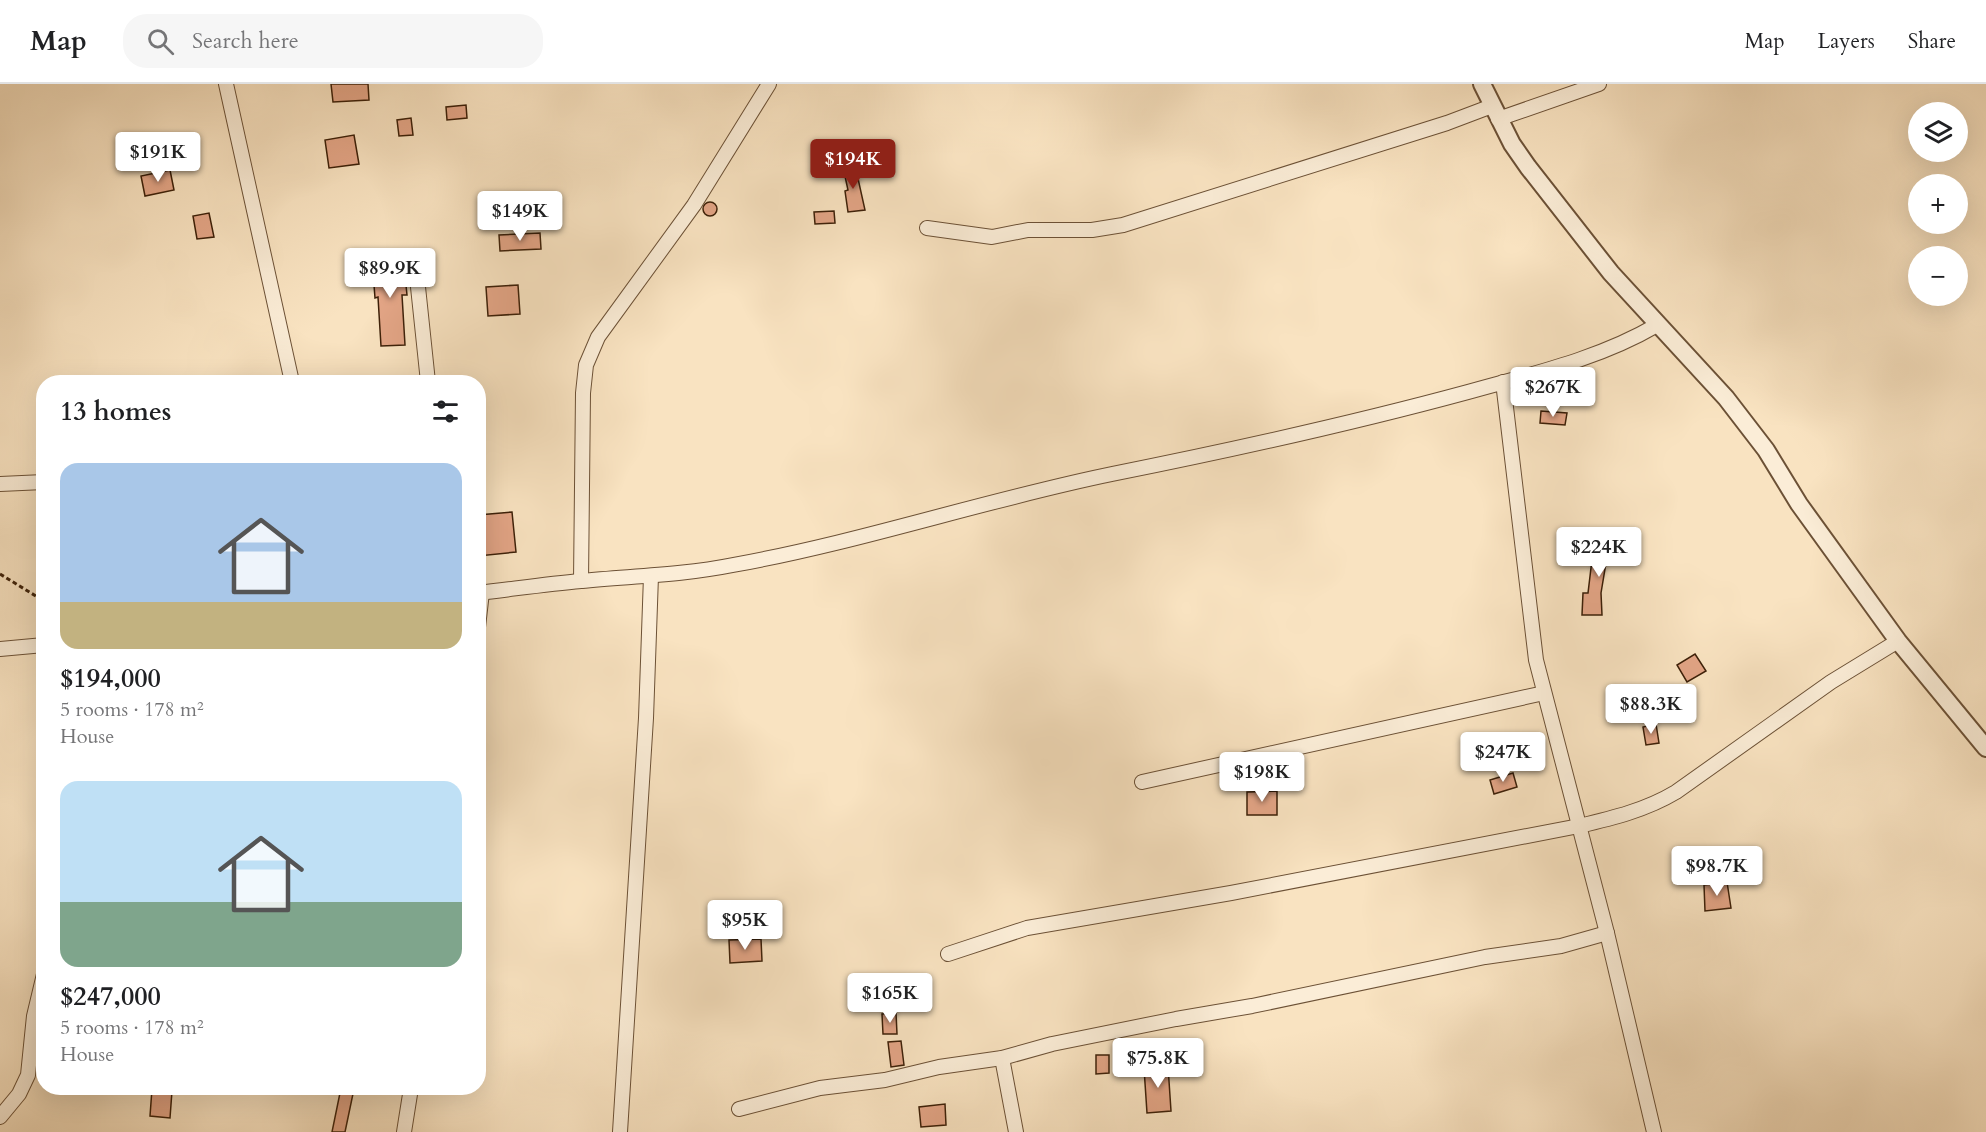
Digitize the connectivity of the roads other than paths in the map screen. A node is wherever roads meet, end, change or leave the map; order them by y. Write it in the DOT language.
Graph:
graph roads {
  1 [pos="226,84"];
  2 [pos="769,84"];
  3 [pos="1482,84"];
  4 [pos="1599,84"];
  5 [pos="1495,112"];
  6 [pos="927,228"];
  7 [pos="417,287"];
  8 [pos="1657,325"];
  9 [pos="290,375"];
  10 [pos="427,375"];
  11 [pos="1503,382"];
  12 [pos="36,482"];
  13 [pos="0,484"];
  14 [pos="651,576"];
  15 [pos="581,581"];
  16 [pos="486,591"];
  17 [pos="1898,641"];
  18 [pos="36,646"];
  19 [pos="0,650"];
  20 [pos="1544,693"];
  21 [pos="1986,748"];
  22 [pos="1142,782"];
  23 [pos="1579,826"];
  24 [pos="1607,933"];
  25 [pos="948,954"];
  26 [pos="36,1008"];
  27 [pos="1002,1058"];
  28 [pos="410,1095"];
  29 [pos="739,1109"];
  30 [pos="0,1117"];
  31 [pos="404,1132"];
  32 [pos="620,1132"];
  33 [pos="1016,1132"];
  34 [pos="1654,1132"];
  1 -- 9 [label="street"];
  2 -- 15 [label="street"];
  3 -- 5 [label="street"];
  4 -- 5 [label="street"];
  5 -- 6 [label="street"];
  5 -- 8 [label="street"];
  7 -- 10 [label="street"];
  8 -- 11 [label="street"];
  8 -- 17 [label="street"];
  11 -- 14 [label="street"];
  11 -- 20 [label="street"];
  12 -- 13 [label="street"];
  14 -- 15 [label="street"];
  14 -- 32 [label="street"];
  15 -- 16 [label="street"];
  17 -- 21 [label="street"];
  17 -- 23 [label="street"];
  18 -- 19 [label="street"];
  20 -- 22 [label="street"];
  20 -- 23 [label="street"];
  23 -- 24 [label="street"];
  23 -- 25 [label="street"];
  24 -- 27 [label="street"];
  24 -- 34 [label="street"];
  26 -- 30 [label="street"];
  27 -- 29 [label="street"];
  27 -- 33 [label="street"];
  28 -- 31 [label="street"];
}
